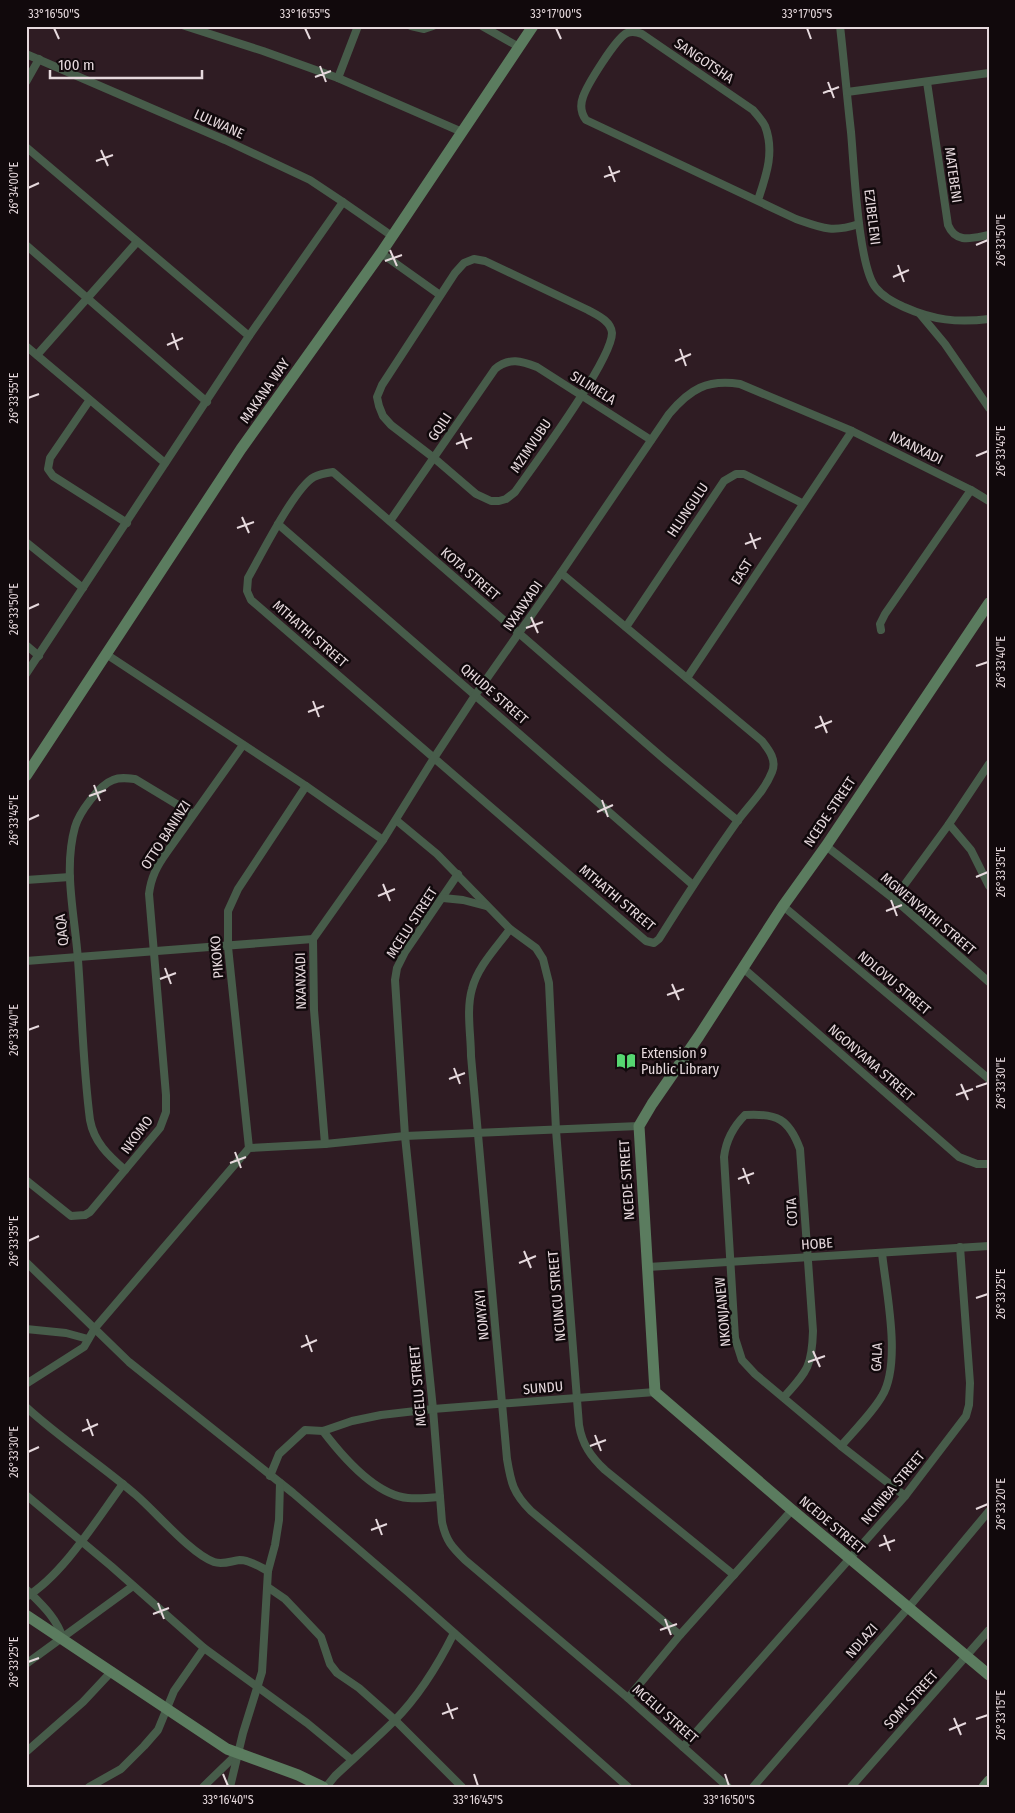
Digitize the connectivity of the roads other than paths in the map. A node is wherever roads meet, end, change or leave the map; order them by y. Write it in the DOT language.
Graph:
graph roads {
  1 [pos="186,26"];
  2 [pos="358,26"];
  3 [pos="411,26"];
  4 [pos="433,26"];
  5 [pos="482,26"];
  6 [pos="533,26"];
  7 [pos="840,26"];
  8 [pos="519,47"];
  9 [pos="26,54"];
  10 [pos="40,59"];
  11 [pos="989,73"];
  12 [pos="338,78"];
  13 [pos="26,82"];
  14 [pos="927,82"];
  15 [pos="847,92"];
  16 [pos="462,132"];
  17 [pos="26,147"];
  18 [pos="758,200"];
  19 [pos="343,202"];
  20 [pos="859,224"];
  21 [pos="989,235"];
  22 [pos="392,236"];
  23 [pos="137,242"];
  24 [pos="26,245"];
  25 [pos="381,253"];
  26 [pos="440,295"];
  27 [pos="88,298"];
  28 [pos="920,314"];
  29 [pos="989,319"];
  30 [pos="249,336"];
  31 [pos="26,346"];
  32 [pos="37,355"];
  33 [pos="519,360"];
  34 [pos="582,395"];
  35 [pos="89,401"];
  36 [pos="206,402"];
  37 [pos="989,408"];
  38 [pos="852,431"];
  39 [pos="652,440"];
  40 [pos="434,458"];
  41 [pos="165,464"];
  42 [pos="971,490"];
  43 [pos="989,502"];
  44 [pos="802,503"];
  45 [pos="390,521"];
  46 [pos="127,524"];
  47 [pos="278,524"];
  48 [pos="26,542"];
  49 [pos="561,574"];
  50 [pos="83,588"];
  51 [pos="251,600"];
  52 [pos="989,603"];
  53 [pos="626,627"];
  54 [pos="881,630"];
  55 [pos="520,633"];
  56 [pos="26,645"];
  57 [pos="106,654"];
  58 [pos="39,656"];
  59 [pos="26,674"];
  60 [pos="687,678"];
  61 [pos="476,694"];
  62 [pos="243,745"];
  63 [pos="434,758"];
  64 [pos="989,764"];
  65 [pos="26,776"];
  66 [pos="306,786"];
  67 [pos="193,814"];
  68 [pos="396,820"];
  69 [pos="738,821"];
  70 [pos="949,824"];
  71 [pos="383,840"];
  72 [pos="826,846"];
  73 [pos="458,874"];
  74 [pos="70,877"];
  75 [pos="26,880"];
  76 [pos="693,885"];
  77 [pos="989,886"];
  78 [pos="443,898"];
  79 [pos="894,899"];
  80 [pos="486,906"];
  81 [pos="783,906"];
  82 [pos="510,929"];
  83 [pos="313,939"];
  84 [pos="228,947"];
  85 [pos="155,952"];
  86 [pos="78,957"];
  87 [pos="26,961"];
  88 [pos="743,968"];
  89 [pos="989,982"];
  90 [pos="989,1079"];
  91 [pos="745,1115"];
  92 [pos="639,1126"];
  93 [pos="556,1130"];
  94 [pos="478,1133"];
  95 [pos="405,1136"];
  96 [pos="325,1144"];
  97 [pos="249,1148"];
  98 [pos="989,1164"];
  99 [pos="125,1170"];
  100 [pos="26,1180"];
  101 [pos="989,1246"];
  102 [pos="960,1247"];
  103 [pos="882,1253"];
  104 [pos="807,1258"];
  105 [pos="26,1262"];
  106 [pos="731,1262"];
  107 [pos="648,1267"];
  108 [pos="95,1328"];
  109 [pos="26,1329"];
  110 [pos="88,1339"];
  111 [pos="26,1384"];
  112 [pos="654,1392"];
  113 [pos="578,1398"];
  114 [pos="784,1398"];
  115 [pos="503,1404"];
  116 [pos="26,1406"];
  117 [pos="433,1409"];
  118 [pos="323,1431"];
  119 [pos="841,1446"];
  120 [pos="270,1476"];
  121 [pos="280,1483"];
  122 [pos="123,1484"];
  123 [pos="26,1494"];
  124 [pos="905,1496"];
  125 [pos="440,1497"];
  126 [pos="792,1510"];
  127 [pos="989,1511"];
  128 [pos="81,1540"];
  129 [pos="849,1559"];
  130 [pos="268,1571"];
  131 [pos="734,1575"];
  132 [pos="133,1586"];
  133 [pos="269,1588"];
  134 [pos="28,1593"];
  135 [pos="909,1607"];
  136 [pos="26,1615"];
  137 [pos="989,1630"];
  138 [pos="454,1633"];
  139 [pos="680,1636"];
  140 [pos="63,1639"];
  141 [pos="204,1648"];
  142 [pos="967,1656"];
  143 [pos="26,1664"];
  144 [pos="112,1671"];
  145 [pos="989,1675"];
  146 [pos="258,1687"];
  147 [pos="628,1698"];
  148 [pos="166,1709"];
  149 [pos="395,1720"];
  150 [pos="683,1747"];
  151 [pos="26,1752"];
  152 [pos="238,1753"];
  153 [pos="352,1760"];
  154 [pos="989,1781"];
  155 [pos="89,1787"];
  156 [pos="203,1787"];
  157 [pos="230,1787"];
  158 [pos="325,1787"];
  159 [pos="462,1787"];
  160 [pos="628,1787"];
  161 [pos="728,1787"];
  162 [pos="753,1787"];
  163 [pos="851,1787"];
  164 [pos="984,1787"];
  1 -- 12 [label="street"];
  2 -- 12 [label="street"];
  3 -- 4 [label="street"];
  5 -- 8 [label="street"];
  6 -- 8 [label="street, MAKANA WAY"];
  7 -- 15 [label="street, EZIBELENI"];
  8 -- 16 [label="street, MAKANA WAY"];
  9 -- 10 [label="street, LULWANE"];
  10 -- 13 [label="street"];
  10 -- 19 [label="street, LULWANE"];
  11 -- 14 [label="street"];
  12 -- 16 [label="street"];
  14 -- 15 [label="street"];
  14 -- 21 [label="street, MATEBENI"];
  15 -- 20 [label="street, EZIBELENI"];
  16 -- 22 [label="street, MAKANA WAY"];
  17 -- 23 [label="street"];
  18 -- 18 [label="street, SANGOTSHA"];
  18 -- 20 [label="street, SANGOTSHA"];
  19 -- 22 [label="street, LULWANE"];
  19 -- 30 [label="street"];
  20 -- 28 [label="street, EZIBELENI"];
  22 -- 25 [label="street, MAKANA WAY"];
  23 -- 27 [label="street"];
  23 -- 30 [label="street"];
  24 -- 27 [label="street"];
  25 -- 26 [label="street"];
  25 -- 57 [label="street, MAKANA WAY"];
  26 -- 34 [label="street, MZIMVUBU"];
  26 -- 40 [label="street, MZIMVUBU"];
  27 -- 32 [label="street"];
  27 -- 36 [label="street"];
  28 -- 29 [label="street, EZIBELENI"];
  28 -- 37 [label="street"];
  30 -- 36 [label="street"];
  31 -- 32 [label="street"];
  32 -- 35 [label="street"];
  33 -- 34 [label="street, SILIMELA"];
  33 -- 40 [label="street, GQILI"];
  34 -- 39 [label="street, SILIMELA"];
  34 -- 40 [label="street, MZIMVUBU"];
  35 -- 41 [label="street"];
  35 -- 46 [label="street"];
  36 -- 41 [label="street"];
  38 -- 39 [label="street, NXANXADI"];
  38 -- 42 [label="street, NXANXADI"];
  38 -- 44 [label="street, EAST"];
  39 -- 49 [label="street, NXANXADI"];
  40 -- 45 [label="street, GQILI"];
  41 -- 46 [label="street"];
  42 -- 43 [label="street, NXANXADI"];
  42 -- 54 [label="street"];
  44 -- 53 [label="street, HLUNGULU"];
  44 -- 60 [label="street, EAST"];
  45 -- 47 [label="street, KOTA STREET"];
  45 -- 55 [label="street, KOTA STREET"];
  46 -- 50 [label="street"];
  47 -- 51 [label="street, KOTA STREET"];
  47 -- 61 [label="street, QHUDE STREET"];
  48 -- 50 [label="street"];
  49 -- 53 [label="street, MTHATHI STREET"];
  49 -- 55 [label="street, NXANXADI"];
  50 -- 58 [label="street"];
  51 -- 63 [label="street, MTHATHI STREET"];
  52 -- 72 [label="street, NCEDE STREET"];
  53 -- 60 [label="street, MTHATHI STREET"];
  55 -- 61 [label="street, NXANXADI"];
  55 -- 69 [label="street, KOTA STREET"];
  56 -- 58 [label="street"];
  57 -- 62 [label="street"];
  57 -- 65 [label="street, MAKANA WAY"];
  58 -- 59 [label="street"];
  60 -- 69 [label="street, MTHATHI STREET"];
  61 -- 63 [label="street, NXANXADI"];
  61 -- 76 [label="street, QHUDE STREET"];
  62 -- 66 [label="street"];
  62 -- 67 [label="street, OTTO BANINZI"];
  63 -- 68 [label="street, NXANXADI"];
  63 -- 76 [label="street, MTHATHI STREET"];
  64 -- 70 [label="street"];
  66 -- 71 [label="street"];
  66 -- 84 [label="street, PIKOKO"];
  67 -- 74 [label="street, QAQA"];
  67 -- 85 [label="street, OTTO BANINZI"];
  68 -- 71 [label="street, NXANXADI"];
  68 -- 73 [label="street"];
  69 -- 76 [label="street, MTHATHI STREET"];
  70 -- 77 [label="street"];
  70 -- 79 [label="street"];
  71 -- 83 [label="street, NXANXADI"];
  72 -- 79 [label="street, MGWENYATHI STREET"];
  72 -- 81 [label="street, NCEDE STREET"];
  73 -- 78 [label="street, MCELU STREET"];
  73 -- 80 [label="street"];
  74 -- 75 [label="street"];
  74 -- 86 [label="street, QAQA"];
  78 -- 80 [label="street"];
  78 -- 95 [label="street, MCELU STREET"];
  79 -- 89 [label="street, MGWENYATHI STREET"];
  80 -- 82 [label="street"];
  81 -- 88 [label="street, NCEDE STREET"];
  81 -- 90 [label="street, NDLOVU STREET"];
  82 -- 93 [label="street, NCUNCU STREET"];
  82 -- 94 [label="street, NOMYAYI"];
  83 -- 84 [label="street"];
  83 -- 96 [label="street, NXANXADI"];
  84 -- 85 [label="street"];
  84 -- 97 [label="street, PIKOKO"];
  85 -- 86 [label="street"];
  85 -- 99 [label="street, NKOMO"];
  86 -- 87 [label="street"];
  86 -- 99 [label="street, QAQA"];
  88 -- 92 [label="street, NCEDE STREET"];
  88 -- 98 [label="street, NGONYAMA STREET"];
  91 -- 104 [label="street, COTA"];
  91 -- 106 [label="street, NKONJANEW"];
  92 -- 93 [label="street"];
  92 -- 107 [label="street, NCEDE STREET"];
  93 -- 94 [label="street"];
  93 -- 113 [label="street, NCUNCU STREET"];
  94 -- 95 [label="street"];
  94 -- 115 [label="street, NOMYAYI"];
  95 -- 96 [label="street"];
  95 -- 117 [label="street, MCELU STREET"];
  96 -- 97 [label="street"];
  97 -- 108 [label="street"];
  99 -- 100 [label="street, NKOMO"];
  101 -- 102 [label="street, HOBE"];
  102 -- 103 [label="street, HOBE"];
  102 -- 124 [label="street, NCINIBA STREET"];
  103 -- 104 [label="street, HOBE"];
  103 -- 119 [label="street, GALA"];
  104 -- 106 [label="street, HOBE"];
  104 -- 114 [label="street, COTA"];
  105 -- 108 [label="street"];
  106 -- 107 [label="street, HOBE"];
  106 -- 114 [label="street, NKONJANEW"];
  107 -- 112 [label="street, NCEDE STREET"];
  108 -- 110 [label="street"];
  108 -- 120 [label="street"];
  109 -- 110 [label="street"];
  110 -- 111 [label="street"];
  112 -- 113 [label="street, SUNDU"];
  112 -- 126 [label="street, NCEDE STREET"];
  113 -- 115 [label="street, SUNDU"];
  113 -- 131 [label="street, NCUNCU STREET"];
  114 -- 119 [label="street, NKONJANEW"];
  115 -- 117 [label="street, SUNDU"];
  115 -- 139 [label="street, NOMYAYI"];
  116 -- 122 [label="street"];
  117 -- 118 [label="street, SUNDU"];
  117 -- 125 [label="street, MCELU STREET"];
  118 -- 120 [label="street, SUNDU"];
  118 -- 125 [label="street"];
  119 -- 124 [label="street, NKONJANEW"];
  120 -- 121 [label="street"];
  121 -- 130 [label="street"];
  121 -- 138 [label="street"];
  122 -- 128 [label="street"];
  122 -- 130 [label="street"];
  123 -- 128 [label="street"];
  124 -- 129 [label="street, NCINIBA STREET"];
  125 -- 147 [label="street, MCELU STREET"];
  126 -- 129 [label="street, NCEDE STREET"];
  126 -- 131 [label="street"];
  127 -- 135 [label="street, NDLAZI"];
  128 -- 132 [label="street"];
  128 -- 134 [label="street"];
  129 -- 135 [label="street, NCEDE STREET"];
  129 -- 150 [label="street, NCINIBA STREET"];
  130 -- 133 [label="street"];
  131 -- 139 [label="street"];
  132 -- 140 [label="street"];
  132 -- 141 [label="street"];
  133 -- 146 [label="street"];
  133 -- 149 [label="street"];
  134 -- 140 [label="street"];
  135 -- 142 [label="street, NCEDE STREET"];
  135 -- 162 [label="street, NDLAZI"];
  136 -- 140 [label="street"];
  137 -- 142 [label="street, SOMI STREET"];
  138 -- 149 [label="street"];
  138 -- 160 [label="street"];
  139 -- 147 [label="street"];
  140 -- 143 [label="street"];
  140 -- 144 [label="street"];
  141 -- 146 [label="street"];
  141 -- 148 [label="street"];
  142 -- 145 [label="street, NCEDE STREET"];
  142 -- 163 [label="street, SOMI STREET"];
  144 -- 148 [label="street"];
  144 -- 151 [label="street"];
  146 -- 152 [label="street"];
  146 -- 153 [label="street"];
  147 -- 150 [label="street, MCELU STREET"];
  148 -- 152 [label="street"];
  148 -- 155 [label="street"];
  149 -- 153 [label="street"];
  149 -- 159 [label="street"];
  150 -- 161 [label="street, MCELU STREET"];
  152 -- 156 [label="street"];
  152 -- 157 [label="street"];
  152 -- 158 [label="street"];
  153 -- 158 [label="street"];
  154 -- 164 [label="street"];
}
